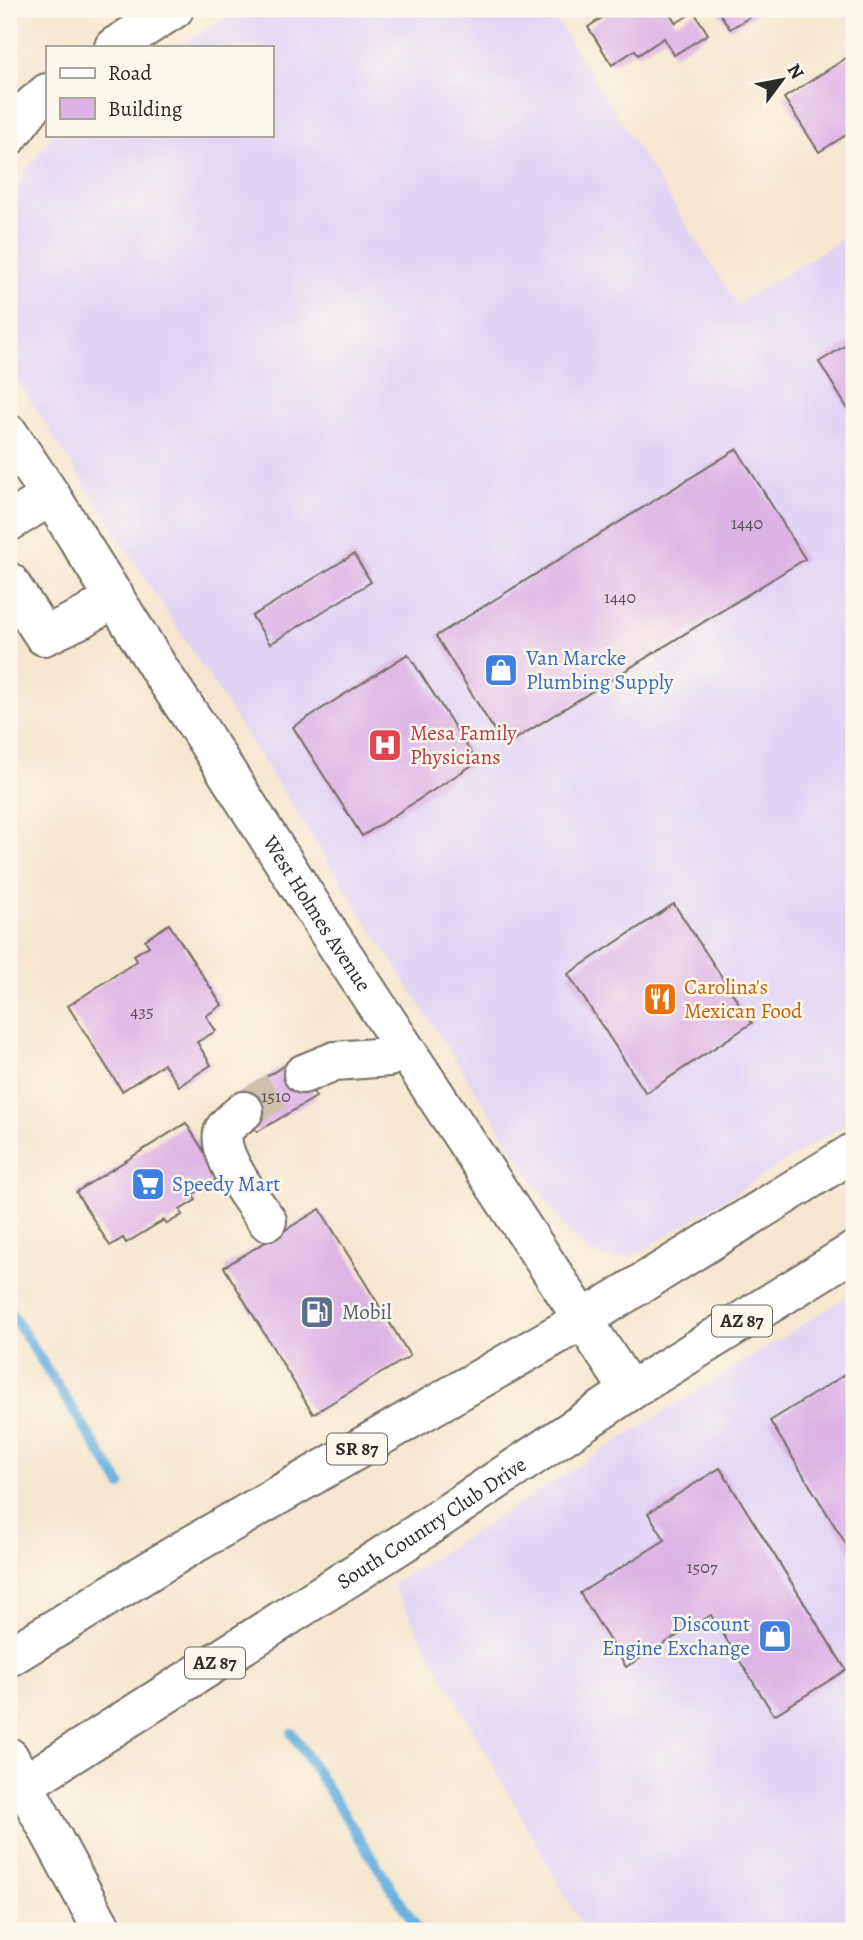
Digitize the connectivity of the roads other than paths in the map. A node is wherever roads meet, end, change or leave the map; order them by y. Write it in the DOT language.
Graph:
graph roads {
  1 [pos="174,9"];
  2 [pos="116,46"];
  3 [pos="46,94"];
  4 [pos="9,136"];
  5 [pos="9,434"];
  6 [pos="51,496"];
  7 [pos="9,522"];
  8 [pos="9,582"];
  9 [pos="115,597"];
  10 [pos="389,1057"];
  11 [pos="303,1074"];
  12 [pos="244,1111"];
  13 [pos="854,1152"];
  14 [pos="267,1221"];
  15 [pos="854,1251"];
  16 [pos="584,1319"];
  17 [pos="630,1391"];
  18 [pos="9,1657"];
  19 [pos="14,1778"];
  20 [pos="103,1931"];
  1 -- 2 [label="main road"];
  3 -- 4 [label="main road"];
  5 -- 6 [label="main road, West Holmes Avenue"];
  6 -- 7 [label="main road"];
  6 -- 9 [label="main road, West Holmes Avenue"];
  8 -- 9 [label="main road"];
  9 -- 16 [label="main road, West Holmes Avenue"];
  10 -- 11 [label="main road"];
  12 -- 14 [label="main road"];
  13 -- 16 [label="main road, SR 87"];
  15 -- 17 [label="main road, South Country Club Drive / AZ 87"];
  16 -- 17 [label="main road, West Holmes Avenue"];
  16 -- 18 [label="main road, SR 87"];
  17 -- 19 [label="main road, South Country Club Drive / AZ 87"];
  19 -- 20 [label="main road"];
}
